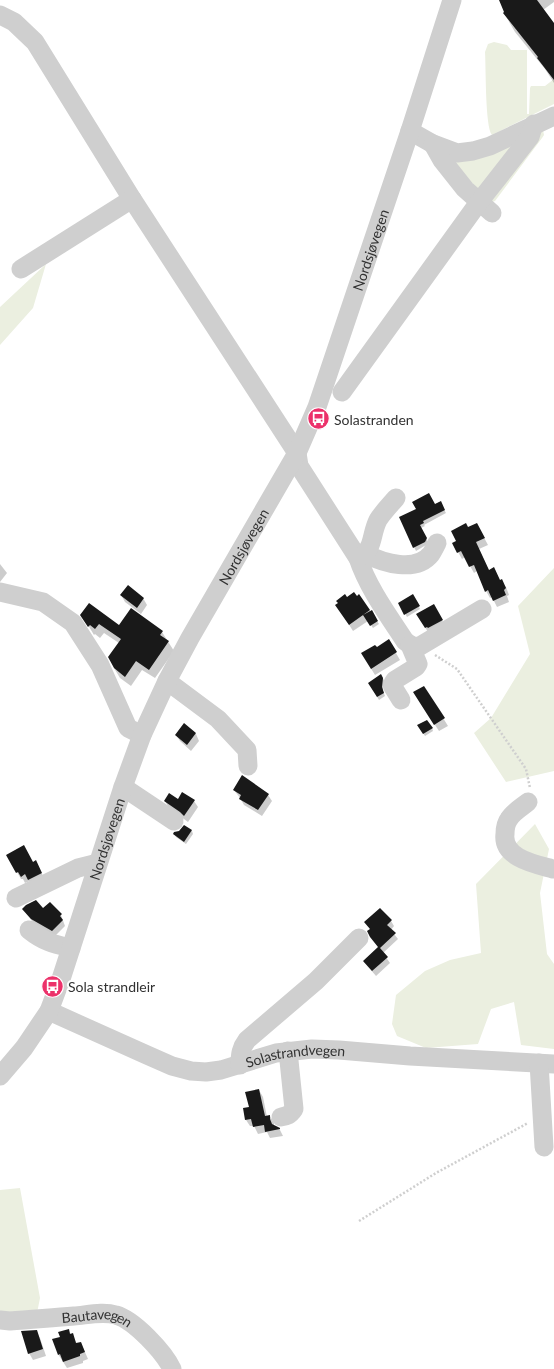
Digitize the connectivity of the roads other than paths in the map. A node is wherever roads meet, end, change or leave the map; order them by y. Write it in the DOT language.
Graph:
graph roads {
  1 [pos="452,0"];
  2 [pos="0,15"];
  3 [pos="554,116"];
  4 [pos="534,124"];
  5 [pos="410,131"];
  6 [pos="433,144"];
  7 [pos="132,198"];
  8 [pos="485,207"];
  9 [pos="21,269"];
  10 [pos="342,392"];
  11 [pos="297,453"];
  12 [pos="396,498"];
  13 [pos="437,543"];
  14 [pos="362,556"];
  15 [pos="0,592"];
  16 [pos="482,610"];
  17 [pos="415,646"];
  18 [pos="167,681"];
  19 [pos="401,700"];
  20 [pos="142,735"];
  21 [pos="248,766"];
  22 [pos="123,787"];
  23 [pos="528,802"];
  24 [pos="174,820"];
  25 [pos="98,863"];
  26 [pos="554,871"];
  27 [pos="16,898"];
  28 [pos="29,930"];
  29 [pos="359,938"];
  30 [pos="71,948"];
  31 [pos="49,1011"];
  32 [pos="288,1051"];
  33 [pos="547,1064"];
  34 [pos="240,1065"];
  35 [pos="0,1076"];
  36 [pos="281,1117"];
  37 [pos="544,1147"];
  38 [pos="0,1320"];
  39 [pos="172,1369"];
  1 -- 5 [label="street, Nordsjøvegen"];
  2 -- 7 [label="street"];
  3 -- 4 [label="street"];
  4 -- 6 [label="street"];
  4 -- 8 [label="street"];
  5 -- 6 [label="street"];
  5 -- 11 [label="street, Nordsjøvegen"];
  6 -- 8 [label="street"];
  7 -- 9 [label="street"];
  7 -- 11 [label="street"];
  8 -- 10 [label="street"];
  11 -- 14 [label="street"];
  11 -- 18 [label="street, Nordsjøvegen"];
  12 -- 14 [label="street"];
  13 -- 14 [label="street"];
  14 -- 17 [label="street"];
  15 -- 20 [label="street"];
  16 -- 17 [label="street"];
  17 -- 19 [label="street"];
  18 -- 20 [label="street, Nordsjøvegen"];
  18 -- 21 [label="street"];
  20 -- 22 [label="street, Nordsjøvegen"];
  22 -- 24 [label="street"];
  22 -- 25 [label="street, Nordsjøvegen"];
  23 -- 26 [label="street"];
  25 -- 27 [label="street"];
  25 -- 30 [label="street, Nordsjøvegen"];
  28 -- 30 [label="street"];
  29 -- 34 [label="street"];
  30 -- 31 [label="street, Nordsjøvegen"];
  31 -- 34 [label="street, Solastrandvegen"];
  31 -- 35 [label="street, Nordsjøvegen"];
  32 -- 33 [label="street, Solastrandvegen"];
  32 -- 34 [label="street, Solastrandvegen"];
  32 -- 36 [label="street"];
  33 -- 37 [label="street"];
  38 -- 39 [label="street, Bautavegen"];
}
